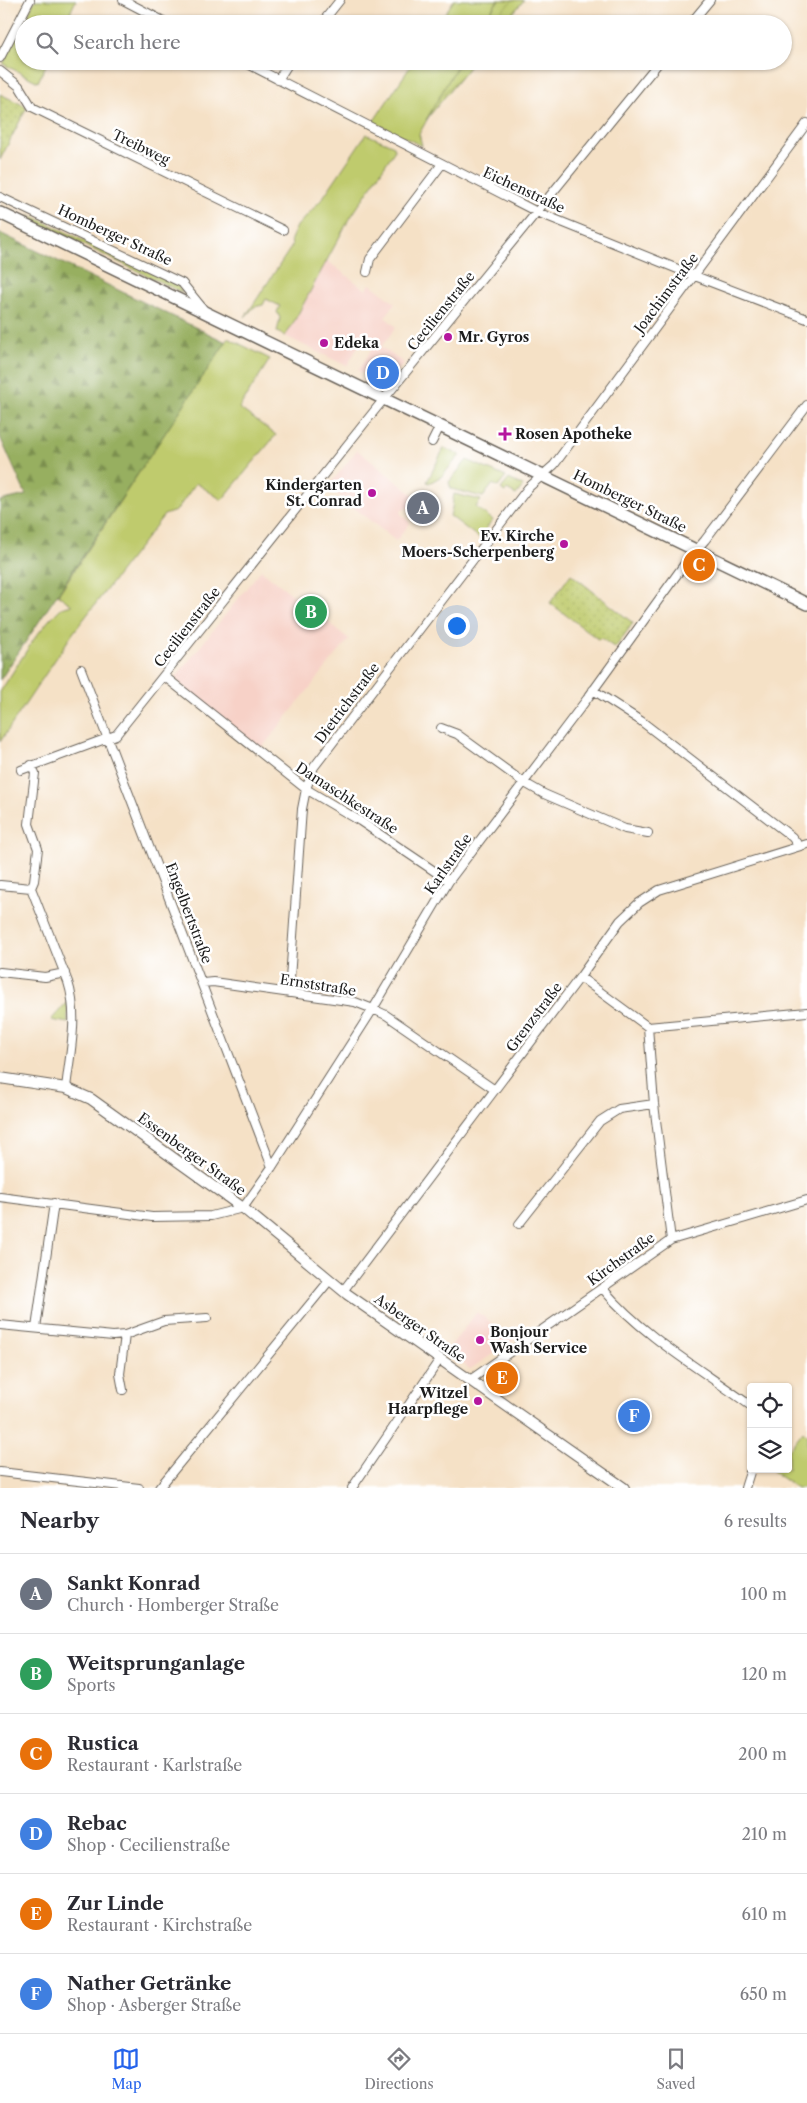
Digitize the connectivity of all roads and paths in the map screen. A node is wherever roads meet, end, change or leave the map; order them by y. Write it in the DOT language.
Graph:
graph roads {
  1 [pos="30,0"];
  2 [pos="123,0"];
  3 [pos="340,0"];
  4 [pos="710,0"];
  5 [pos="22,15"];
  6 [pos="152,15"];
  7 [pos="328,15"];
  8 [pos="698,15"];
  9 [pos="15,29"];
  10 [pos="0,58"];
  11 [pos="0,70"];
  12 [pos="259,70"];
  13 [pos="284,70"];
  14 [pos="653,70"];
  15 [pos="278,80"];
  16 [pos="807,123"];
  17 [pos="442,164"];
  18 [pos="0,197"];
  19 [pos="537,212"];
  20 [pos="0,213"];
  21 [pos="283,230"];
  22 [pos="367,272"];
  23 [pos="695,276"];
  24 [pos="207,313"];
  25 [pos="807,319"];
  26 [pos="384,399"];
  27 [pos="807,405"];
  28 [pos="804,415"];
  29 [pos="440,426"];
  30 [pos="432,442"];
  31 [pos="542,476"];
  32 [pos="696,550"];
  33 [pos="807,604"];
  34 [pos="81,669"];
  35 [pos="164,676"];
  36 [pos="593,690"];
  37 [pos="441,728"];
  38 [pos="109,738"];
  39 [pos="31,765"];
  40 [pos="21,770"];
  41 [pos="523,782"];
  42 [pos="306,789"];
  43 [pos="648,833"];
  44 [pos="803,845"];
  45 [pos="449,881"];
  46 [pos="0,884"];
  47 [pos="32,888"];
  48 [pos="0,972"];
  49 [pos="65,973"];
  50 [pos="580,978"];
  51 [pos="203,983"];
  52 [pos="289,993"];
  53 [pos="373,1009"];
  54 [pos="807,1012"];
  55 [pos="648,1027"];
  56 [pos="0,1078"];
  57 [pos="66,1088"];
  58 [pos="495,1090"];
  59 [pos="654,1104"];
  60 [pos="272,1167"];
  61 [pos="0,1197"];
  62 [pos="807,1200"];
  63 [pos="54,1203"];
  64 [pos="243,1208"];
  65 [pos="519,1224"];
  66 [pos="671,1240"];
  67 [pos="329,1281"];
  68 [pos="603,1289"];
  69 [pos="345,1292"];
  70 [pos="207,1318"];
  71 [pos="0,1325"];
  72 [pos="36,1328"];
  73 [pos="125,1335"];
  74 [pos="440,1359"];
  75 [pos="470,1380"];
  76 [pos="123,1390"];
  77 [pos="747,1403"];
  78 [pos="0,1472"];
  79 [pos="750,1473"];
  80 [pos="139,1488"];
  81 [pos="158,1488"];
  82 [pos="352,1488"];
  83 [pos="624,1488"];
  84 [pos="745,1488"];
  1 -- 5 [label="street"];
  2 -- 6 [label="street"];
  3 -- 7 [label="street"];
  4 -- 8 [label="street"];
  9 -- 10 [label="street"];
  11 -- 21 [label="street, Treibweg"];
  12 -- 15 [label="street, Eichenstraße"];
  13 -- 15 [label="street"];
  14 -- 19 [label="street, Cecilienstraße"];
  15 -- 17 [label="street, Eichenstraße"];
  16 -- 23 [label="street, Joachimstraße"];
  17 -- 19 [label="street, Eichenstraße"];
  17 -- 22 [label="street"];
  18 -- 24 [label="street, Homberger Straße"];
  19 -- 23 [label="street, Eichenstraße"];
  19 -- 26 [label="street, Cecilienstraße"];
  20 -- 24 [label="main road, Homberger Straße"];
  23 -- 25 [label="street, Eichenstraße"];
  23 -- 31 [label="street, Joachimstraße"];
  24 -- 26 [label="main road, Homberger Straße"];
  26 -- 29 [label="main road, Homberger Straße"];
  26 -- 35 [label="street, Cecilienstraße"];
  27 -- 28 [label="street, Karlstraße"];
  28 -- 32 [label="street, Karlstraße"];
  29 -- 30 [label="street"];
  29 -- 31 [label="main road, Homberger Straße"];
  31 -- 32 [label="main road, Homberger Straße"];
  31 -- 42 [label="street, Dietrichstraße"];
  32 -- 33 [label="main road, Homberger Straße"];
  32 -- 36 [label="street, Karlstraße"];
  34 -- 38 [label="street, Engelbertstraße"];
  35 -- 38 [label="street, Cecilienstraße"];
  35 -- 42 [label="street, Damaschkestraße"];
  36 -- 41 [label="street, Karlstraße"];
  36 -- 44 [label="street"];
  37 -- 41 [label="street"];
  38 -- 39 [label="street"];
  38 -- 51 [label="street, Engelbertstraße"];
  39 -- 40 [label="street"];
  39 -- 47 [label="street"];
  41 -- 43 [label="street"];
  41 -- 45 [label="street, Karlstraße"];
  42 -- 45 [label="street, Damaschkestraße"];
  42 -- 52 [label="street, Dietrichstraße"];
  44 -- 50 [label="street, Grenzstraße"];
  45 -- 53 [label="street, Karlstraße"];
  46 -- 47 [label="street"];
  47 -- 49 [label="street"];
  48 -- 49 [label="street"];
  49 -- 57 [label="street"];
  50 -- 55 [label="street"];
  50 -- 58 [label="street, Grenzstraße"];
  51 -- 52 [label="street, Ernststraße"];
  51 -- 60 [label="street, Engelbertstraße"];
  52 -- 53 [label="street, Ernststraße"];
  53 -- 58 [label="street, Ernststraße"];
  53 -- 60 [label="street, Karlstraße"];
  54 -- 55 [label="street"];
  55 -- 59 [label="street"];
  56 -- 57 [label="street, Essenberger Straße"];
  57 -- 64 [label="street, Essenberger Straße"];
  58 -- 69 [label="street, Grenzstraße"];
  59 -- 65 [label="street"];
  59 -- 66 [label="street"];
  60 -- 64 [label="street, Karlstraße"];
  61 -- 63 [label="street"];
  62 -- 66 [label="street, Kirchstraße"];
  63 -- 64 [label="street"];
  63 -- 72 [label="street"];
  64 -- 67 [label="street, Essenberger Straße"];
  66 -- 68 [label="street, Kirchstraße"];
  67 -- 69 [label="street, Essenberger Straße"];
  67 -- 81 [label="street"];
  68 -- 75 [label="street, Kirchstraße"];
  68 -- 77 [label="street"];
  69 -- 74 [label="street, Asberger Straße"];
  70 -- 73 [label="street"];
  71 -- 72 [label="street"];
  72 -- 73 [label="street"];
  73 -- 76 [label="street"];
  74 -- 75 [label="street, Asberger Straße"];
  74 -- 82 [label="street"];
  75 -- 83 [label="street, Asberger Straße"];
  78 -- 80 [label="street"];
  79 -- 84 [label="street"];
}
